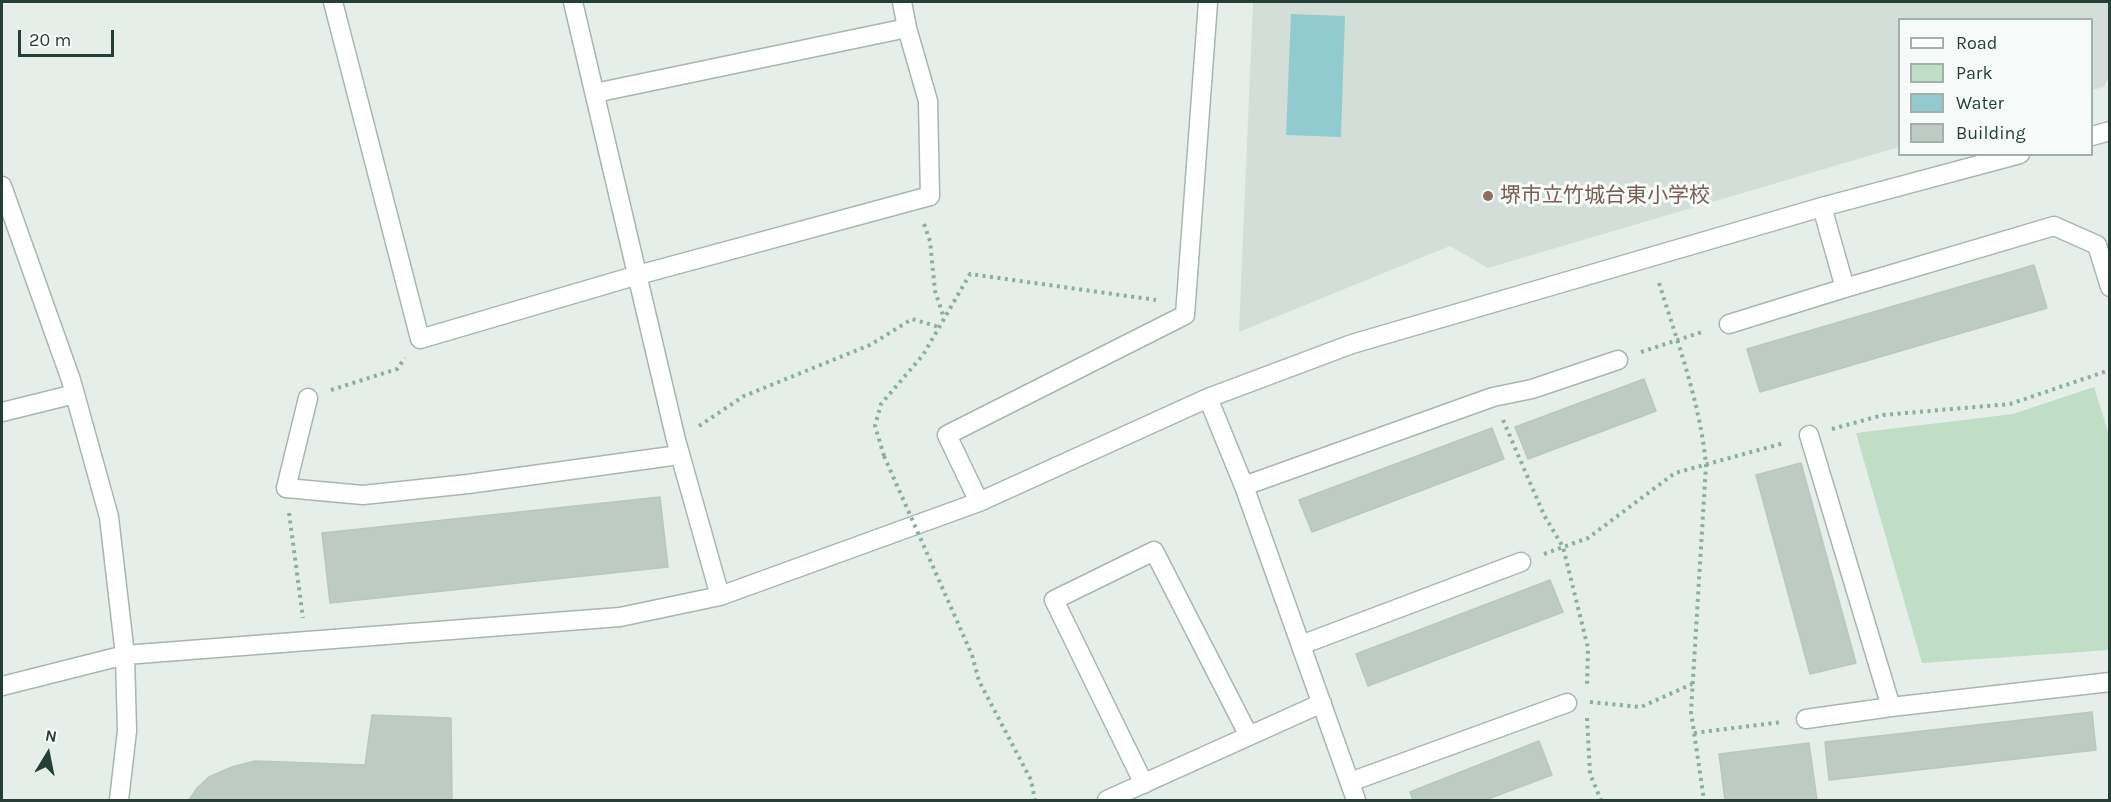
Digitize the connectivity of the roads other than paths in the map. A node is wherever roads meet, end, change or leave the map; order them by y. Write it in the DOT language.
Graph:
graph roads {
  1 [pos="333,2"];
  2 [pos="573,2"];
  3 [pos="902,2"];
  4 [pos="1208,2"];
  5 [pos="906,28"];
  6 [pos="594,93"];
  7 [pos="2109,131"];
  8 [pos="2093,135"];
  9 [pos="2012,156"];
  10 [pos="2,186"];
  11 [pos="1821,207"];
  12 [pos="638,275"];
  13 [pos="2109,286"];
  14 [pos="1845,288"];
  15 [pos="1729,324"];
  16 [pos="1618,360"];
  17 [pos="75,394"];
  18 [pos="308,398"];
  19 [pos="1208,398"];
  20 [pos="2,412"];
  21 [pos="1809,435"];
  22 [pos="680,455"];
  23 [pos="1244,486"];
  24 [pos="979,502"];
  25 [pos="1521,562"];
  26 [pos="720,596"];
  27 [pos="1301,645"];
  28 [pos="125,655"];
  29 [pos="2109,682"];
  30 [pos="2,686"];
  31 [pos="1322,703"];
  32 [pos="1568,704"];
  33 [pos="1891,707"];
  34 [pos="1806,719"];
  35 [pos="1249,736"];
  36 [pos="1350,782"];
  37 [pos="1144,784"];
  38 [pos="119,801"];
  39 [pos="1107,801"];
  40 [pos="1356,801"];
  1 -- 12 [label="street"];
  2 -- 6 [label="street"];
  3 -- 5 [label="street"];
  4 -- 24 [label="street"];
  5 -- 6 [label="street"];
  5 -- 12 [label="street"];
  6 -- 12 [label="street"];
  7 -- 8 [label="street"];
  9 -- 11 [label="street"];
  10 -- 17 [label="street"];
  11 -- 14 [label="street"];
  11 -- 19 [label="street"];
  12 -- 22 [label="street"];
  13 -- 14 [label="street"];
  14 -- 15 [label="street"];
  16 -- 23 [label="street"];
  17 -- 20 [label="street"];
  17 -- 28 [label="street"];
  18 -- 22 [label="street"];
  19 -- 23 [label="street"];
  19 -- 24 [label="street"];
  21 -- 33 [label="street"];
  22 -- 26 [label="street"];
  23 -- 27 [label="street"];
  24 -- 26 [label="street"];
  25 -- 27 [label="street"];
  26 -- 28 [label="street"];
  27 -- 31 [label="street"];
  28 -- 30 [label="street"];
  28 -- 38 [label="street"];
  29 -- 33 [label="street"];
  31 -- 35 [label="street"];
  31 -- 36 [label="street"];
  32 -- 36 [label="street"];
  33 -- 34 [label="street"];
  35 -- 37 [label="street"];
  35 -- 37 [label="street"];
  36 -- 40 [label="street"];
  37 -- 39 [label="street"];
}
